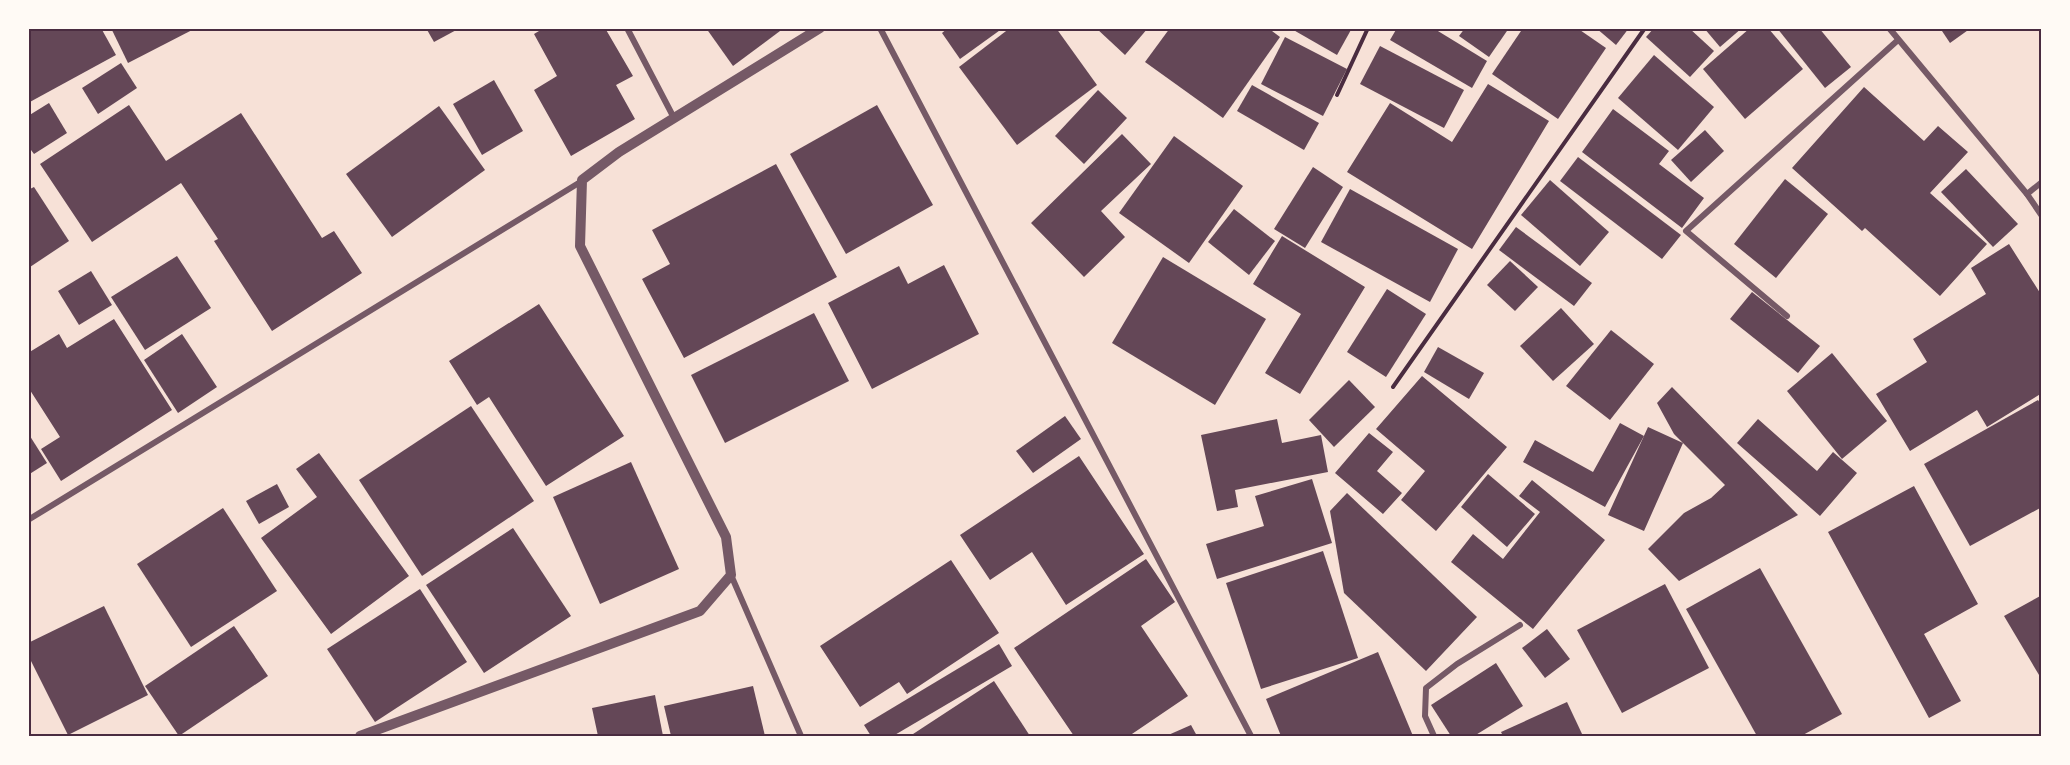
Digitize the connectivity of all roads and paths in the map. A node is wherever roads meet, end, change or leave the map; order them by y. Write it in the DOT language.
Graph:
graph roads {
  1 [pos="627,28"];
  2 [pos="820,28"];
  3 [pos="880,28"];
  4 [pos="1368,28"];
  5 [pos="1645,28"];
  6 [pos="1889,28"];
  7 [pos="1898,40"];
  8 [pos="1337,95"];
  9 [pos="674,118"];
  10 [pos="582,180"];
  11 [pos="2042,182"];
  12 [pos="2026,194"];
  13 [pos="2042,216"];
  14 [pos="1787,316"];
  15 [pos="1393,387"];
  16 [pos="28,520"];
  17 [pos="731,575"];
  18 [pos="1520,625"];
  19 [pos="360,736"];
  20 [pos="801,736"];
  21 [pos="1251,736"];
  22 [pos="1434,736"];
  1 -- 9 [label="street"];
  2 -- 9 [label="street"];
  3 -- 21 [label="street"];
  4 -- 8 [label="path"];
  5 -- 15 [label="path"];
  6 -- 7 [label="street"];
  7 -- 12 [label="street"];
  7 -- 14 [label="street"];
  9 -- 10 [label="street"];
  10 -- 16 [label="street"];
  10 -- 17 [label="street"];
  11 -- 12 [label="street"];
  12 -- 13 [label="street"];
  17 -- 19 [label="street"];
  17 -- 20 [label="street"];
  18 -- 22 [label="street"];
}
